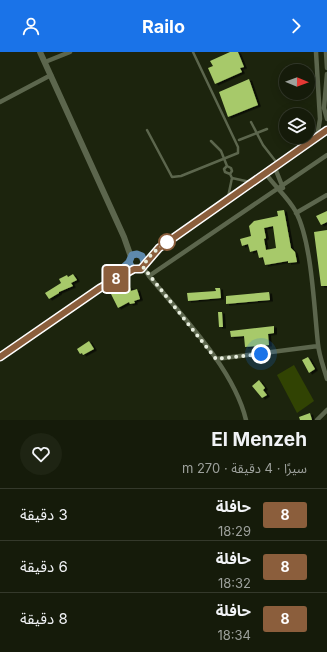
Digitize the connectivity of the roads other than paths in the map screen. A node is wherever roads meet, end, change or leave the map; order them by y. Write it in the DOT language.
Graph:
graph roads {
  1 [pos="40,52"];
  2 [pos="70,52"];
  3 [pos="193,52"];
  4 [pos="316,52"];
  5 [pos="326,52"];
  6 [pos="45,62"];
  7 [pos="327,68"];
  8 [pos="327,74"];
  9 [pos="51,75"];
  10 [pos="0,102"];
  11 [pos="322,108"];
  12 [pos="327,119"];
  13 [pos="251,122"];
  14 [pos="267,129"];
  15 [pos="147,130"];
  16 [pos="327,130"];
  17 [pos="257,134"];
  18 [pos="317,137"];
  19 [pos="239,140"];
  20 [pos="211,141"];
  21 [pos="327,155"];
  22 [pos="224,160"];
  23 [pos="227,166"];
  24 [pos="277,166"];
  25 [pos="230,174"];
  26 [pos="266,174"];
  27 [pos="232,178"];
  28 [pos="253,183"];
  29 [pos="284,186"];
  30 [pos="278,190"];
  31 [pos="283,192"];
  32 [pos="327,195"];
  33 [pos="227,201"];
  34 [pos="296,213"];
  35 [pos="159,248"];
  36 [pos="134,257"];
  37 [pos="144,265"];
  38 [pos="134,269"];
  39 [pos="150,276"];
  40 [pos="100,288"];
  41 [pos="318,346"];
  42 [pos="0,357"];
  43 [pos="216,359"];
  44 [pos="327,380"];
  45 [pos="327,410"];
  46 [pos="246,420"];
  47 [pos="317,420"];
  1 -- 6 [label="street"];
  2 -- 6 [label="street"];
  3 -- 22 [label="lane"];
  4 -- 11 [label="street"];
  5 -- 7 [label="street"];
  6 -- 9 [label="street"];
  8 -- 11 [label="street"];
  9 -- 10 [label="street"];
  9 -- 36 [label="street"];
  11 -- 12 [label="street"];
  11 -- 18 [label="street"];
  13 -- 17 [label="lane"];
  14 -- 17 [label="lane"];
  15 -- 22 [label="lane"];
  16 -- 18 [label="main road"];
  17 -- 19 [label="lane"];
  17 -- 24 [label="lane"];
  18 -- 24 [label="main road"];
  20 -- 22 [label="lane"];
  21 -- 29 [label="street"];
  22 -- 23 [label="lane"];
  23 -- 25 [label="lane"];
  23 -- 25 [label="lane"];
  24 -- 26 [label="main road"];
  24 -- 29 [label="street"];
  25 -- 27 [label="lane"];
  26 -- 28 [label="main road"];
  26 -- 30 [label="street"];
  27 -- 28 [label="lane"];
  27 -- 33 [label="lane"];
  28 -- 33 [label="main road"];
  29 -- 30 [label="street"];
  29 -- 31 [label="street"];
  30 -- 31 [label="street"];
  30 -- 39 [label="street"];
  31 -- 34 [label="street"];
  32 -- 34 [label="street"];
  33 -- 35 [label="main road"];
  34 -- 41 [label="street"];
  35 -- 36 [label="main road"];
  35 -- 37 [label="main road"];
  36 -- 37 [label="main road"];
  36 -- 38 [label="main road"];
  36 -- 40 [label="main road"];
  37 -- 38 [label="main road"];
  37 -- 39 [label="street"];
  38 -- 40 [label="main road"];
  39 -- 43 [label="street"];
  40 -- 42 [label="main road"];
  41 -- 43 [label="street"];
  41 -- 44 [label="street"];
  43 -- 46 [label="street"];
  45 -- 47 [label="street"];
}
